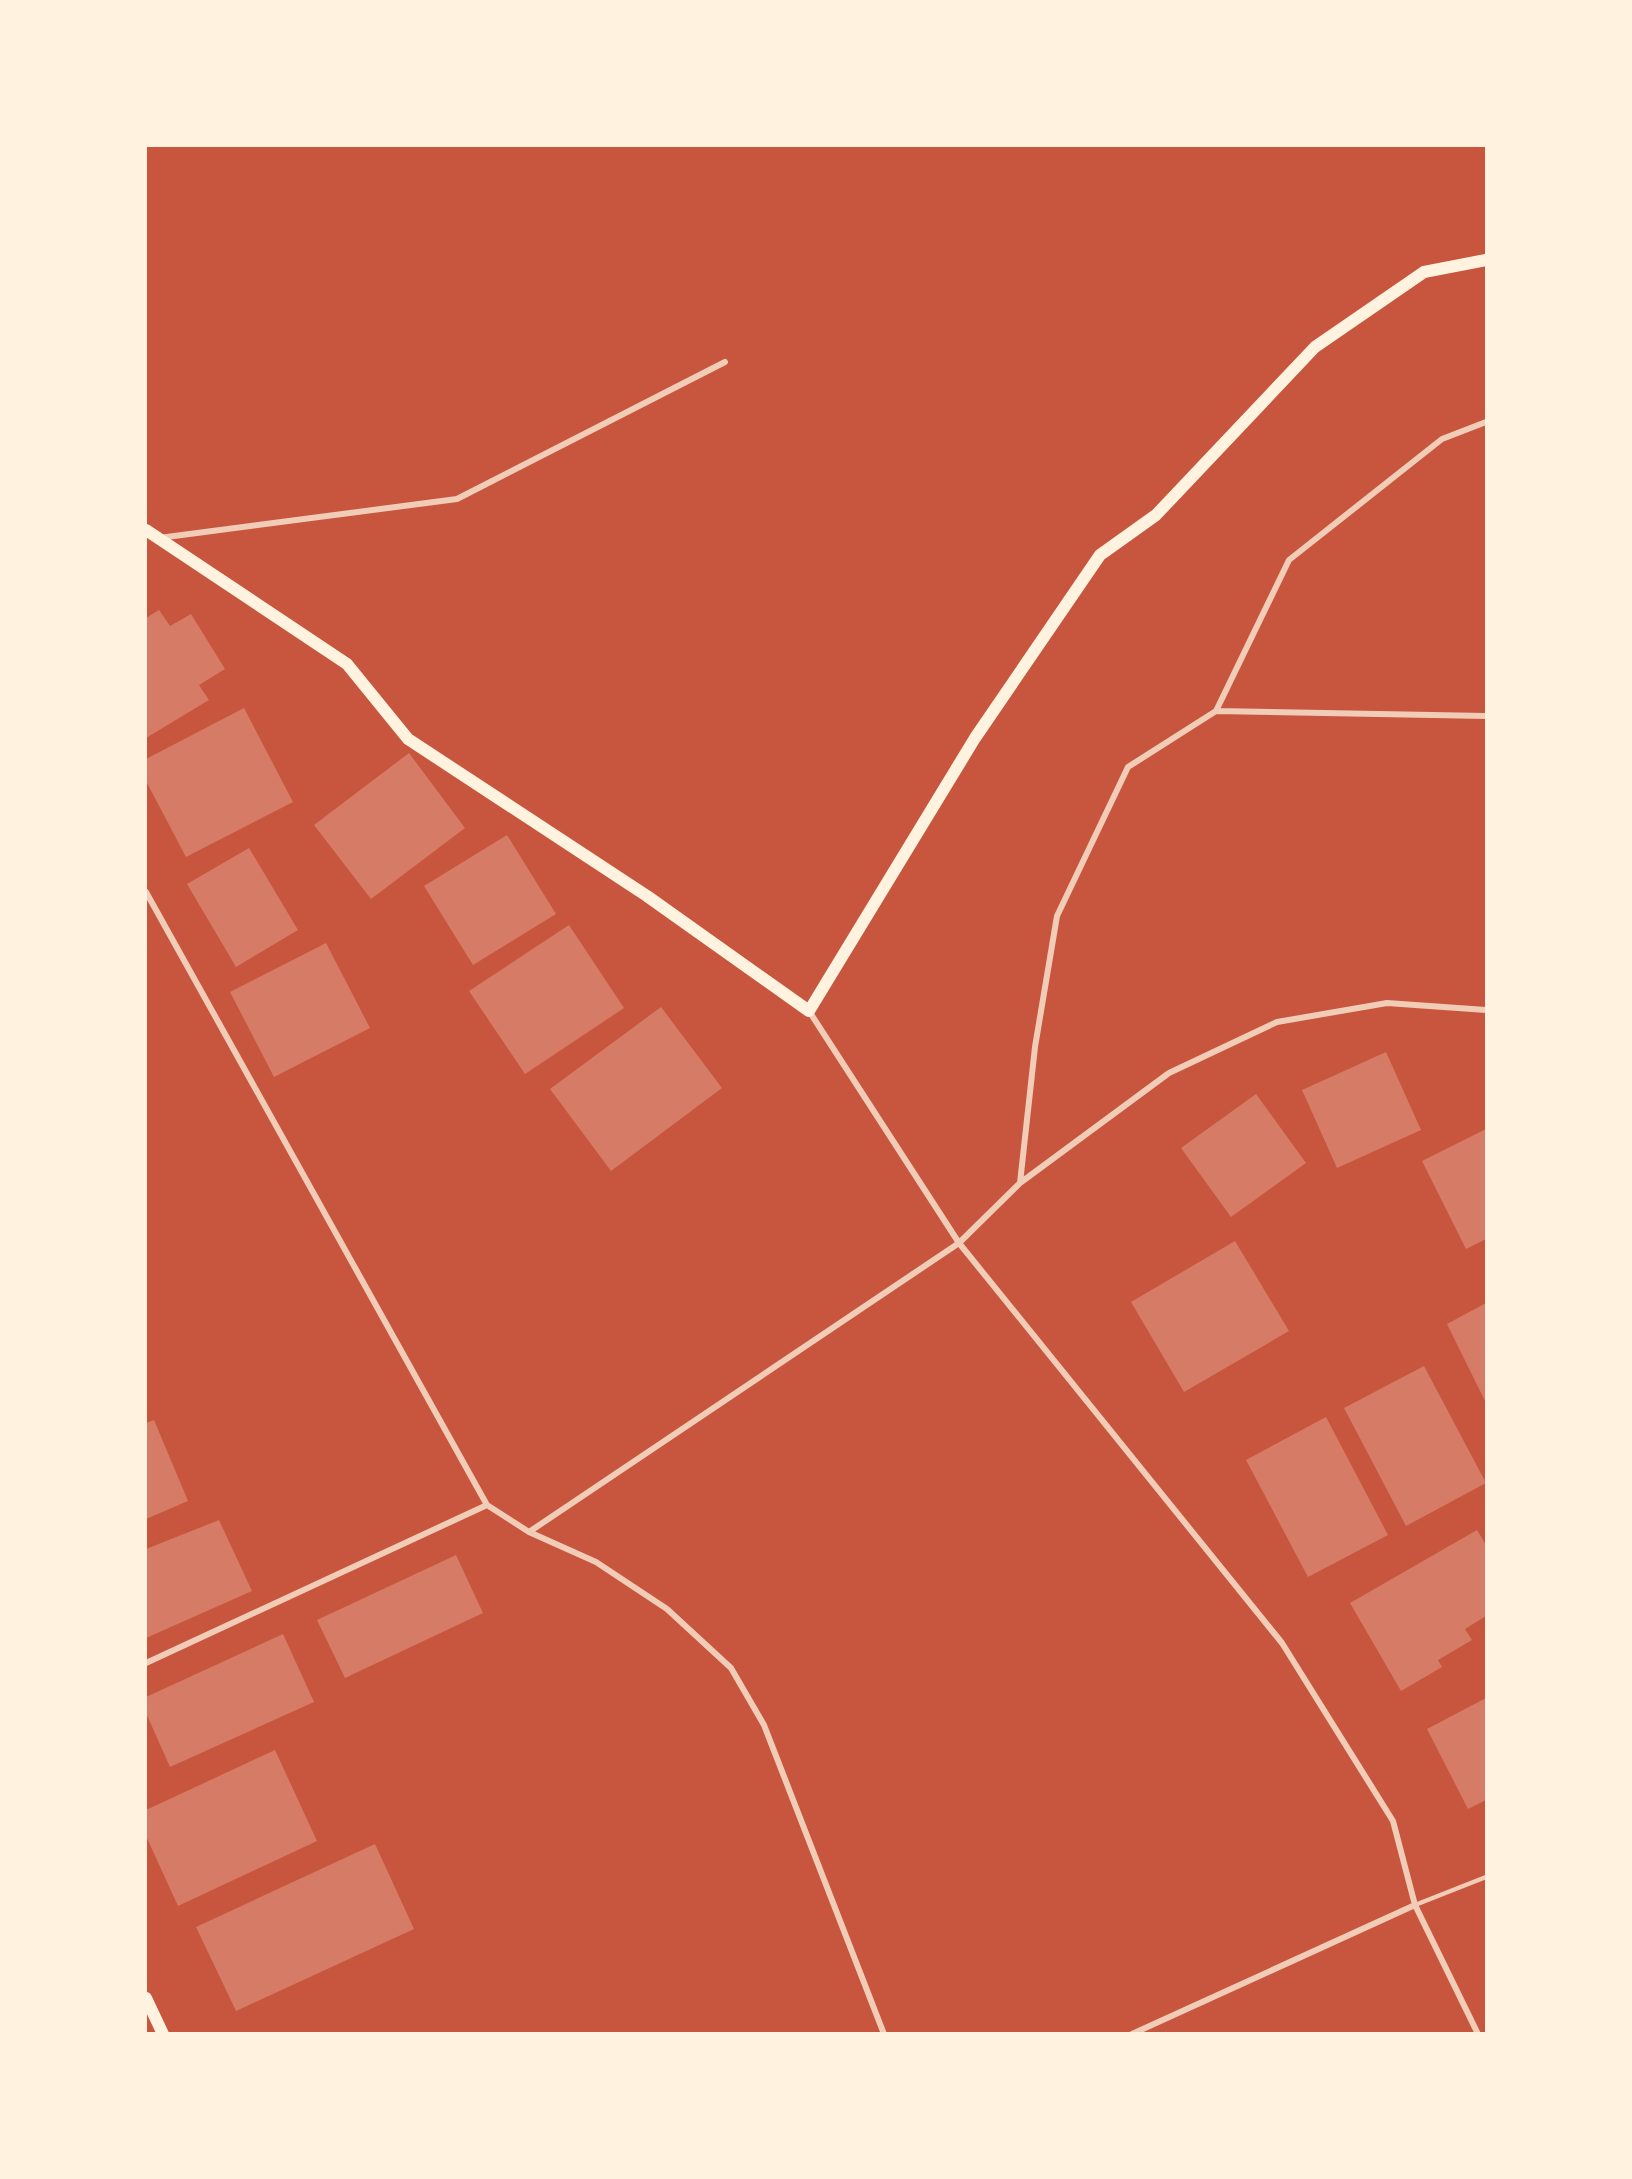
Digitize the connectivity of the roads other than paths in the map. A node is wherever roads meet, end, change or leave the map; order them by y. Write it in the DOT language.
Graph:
graph roads {
  1 [pos="1486,260"];
  2 [pos="725,362"];
  3 [pos="1486,422"];
  4 [pos="146,530"];
  5 [pos="159,538"];
  6 [pos="1216,711"];
  7 [pos="1486,716"];
  8 [pos="146,892"];
  9 [pos="1486,1010"];
  10 [pos="809,1011"];
  11 [pos="1020,1183"];
  12 [pos="959,1243"];
  13 [pos="487,1505"];
  14 [pos="529,1532"];
  15 [pos="146,1663"];
  16 [pos="1486,1876"];
  17 [pos="1415,1905"];
  18 [pos="146,1998"];
  19 [pos="163,2034"];
  20 [pos="884,2034"];
  21 [pos="1132,2034"];
  22 [pos="1478,2034"];
  1 -- 10 [label="main road"];
  2 -- 5 [label="street"];
  3 -- 6 [label="street"];
  4 -- 5 [label="main road"];
  5 -- 10 [label="main road"];
  6 -- 7 [label="street"];
  6 -- 11 [label="street"];
  8 -- 13 [label="street"];
  9 -- 11 [label="street"];
  10 -- 12 [label="street"];
  11 -- 12 [label="street"];
  12 -- 14 [label="street"];
  12 -- 17 [label="street"];
  13 -- 14 [label="street"];
  13 -- 15 [label="street"];
  14 -- 20 [label="street"];
  16 -- 17 [label="lane"];
  17 -- 21 [label="street"];
  17 -- 22 [label="street"];
  18 -- 19 [label="main road"];
}
